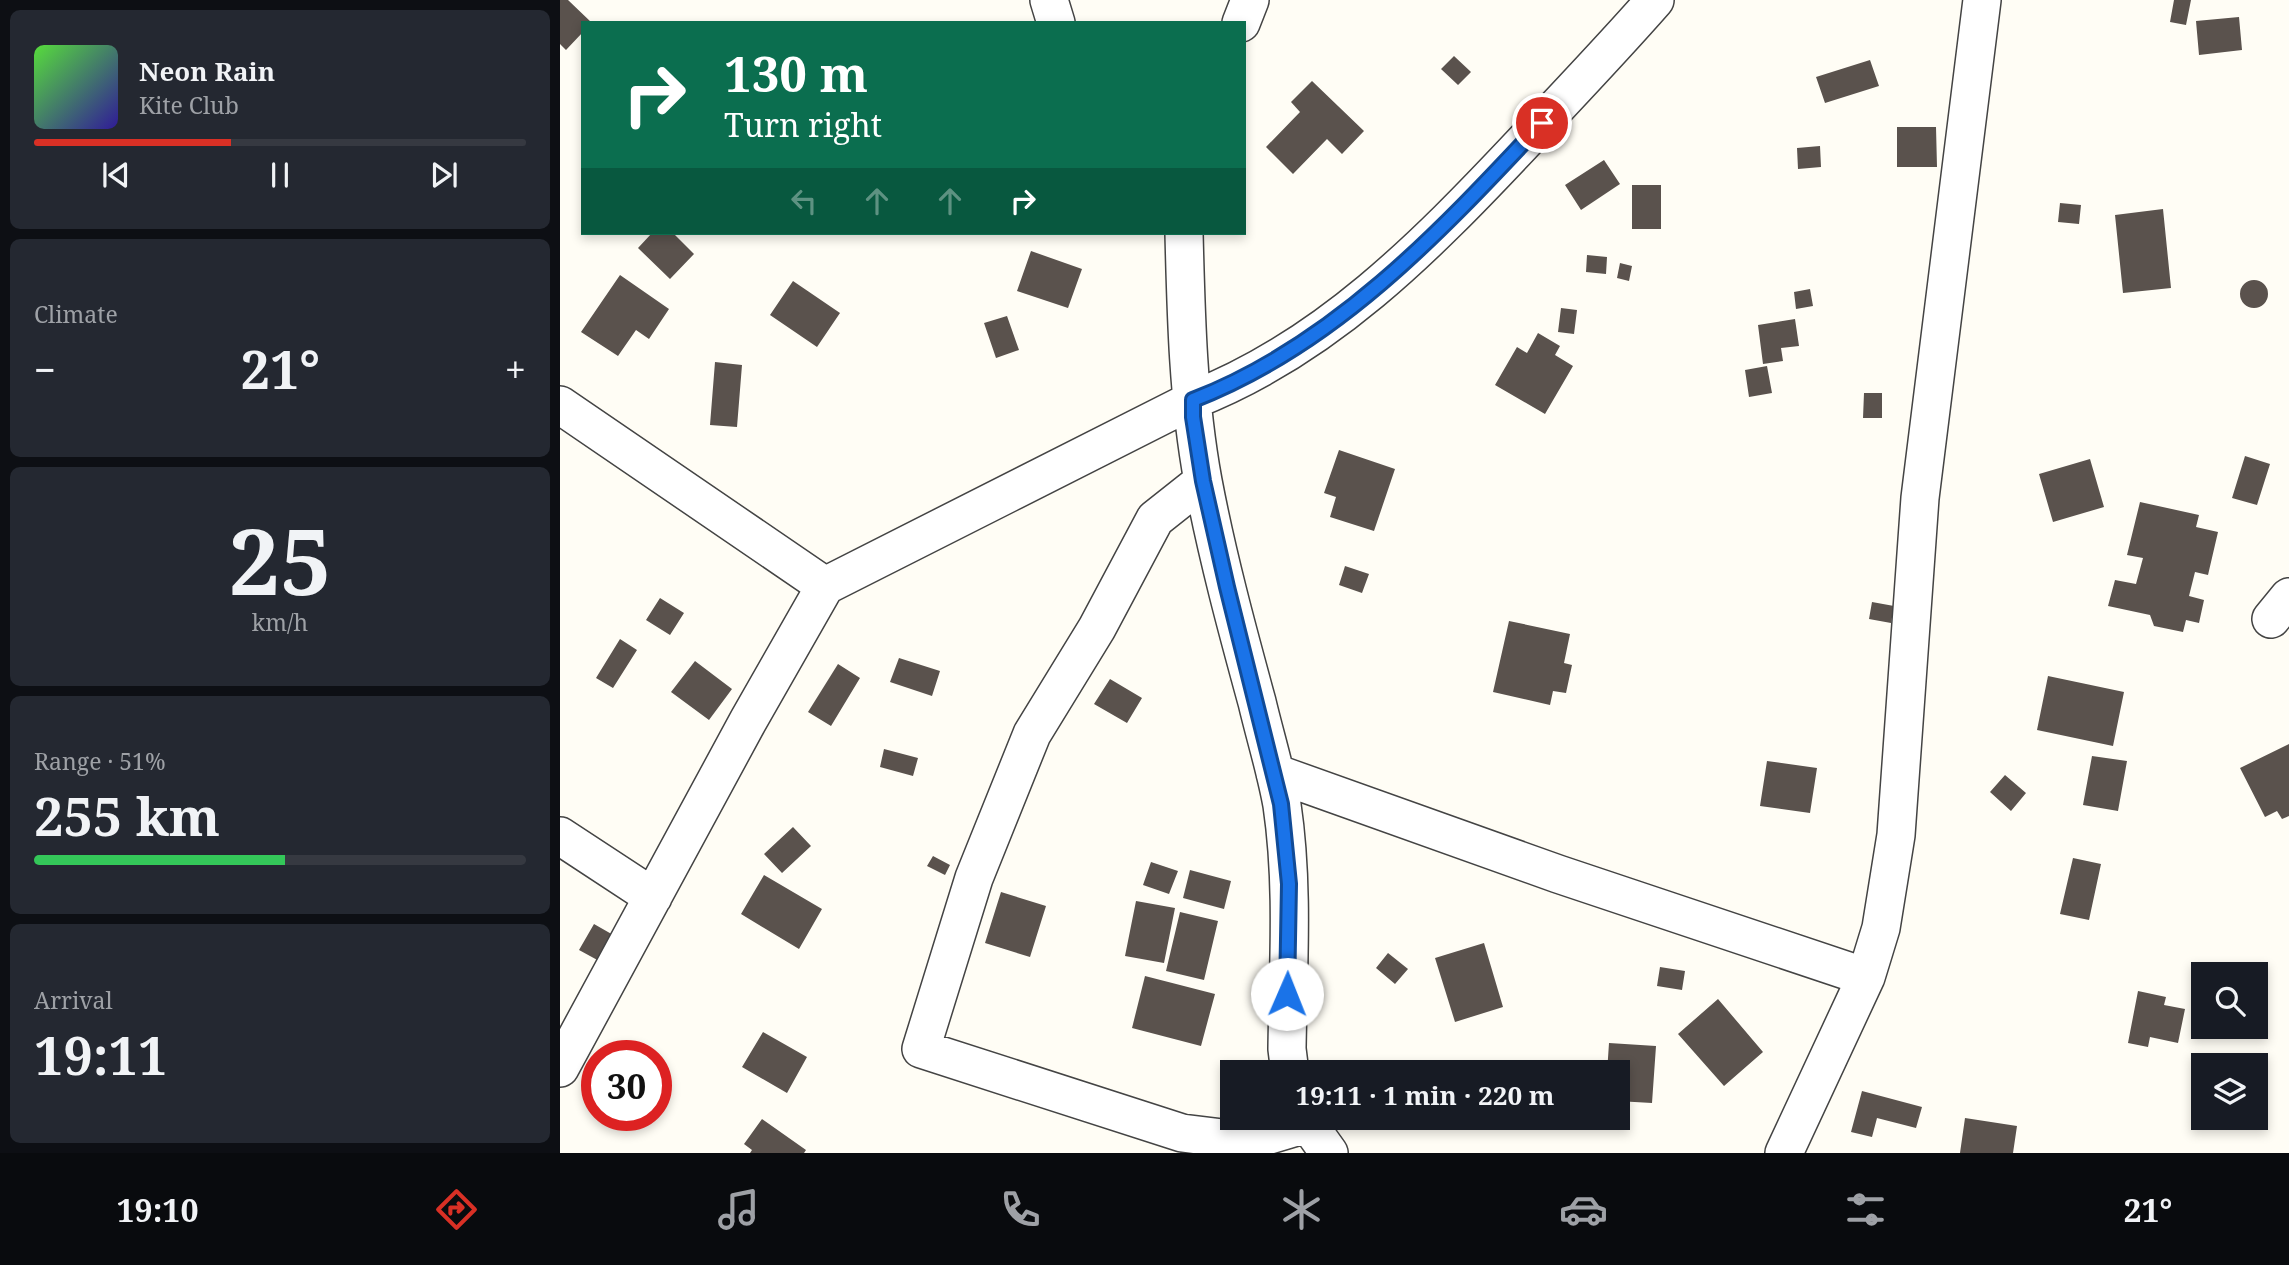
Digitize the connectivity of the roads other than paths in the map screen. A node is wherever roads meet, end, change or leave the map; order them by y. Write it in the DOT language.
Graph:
graph roads {
  1 [pos="1049,0"];
  2 [pos="1250,0"];
  3 [pos="1655,0"];
  4 [pos="1982,0"];
  5 [pos="1055,21"];
  6 [pos="1242,21"];
  7 [pos="1184,235"];
  8 [pos="1193,400"];
  9 [pos="560,405"];
  10 [pos="1203,481"];
  11 [pos="825,586"];
  12 [pos="1275,773"];
  13 [pos="560,836"];
  14 [pos="653,897"];
  15 [pos="1866,977"];
  16 [pos="1288,1060"];
  17 [pos="560,1068"];
  18 [pos="1281,1130"];
  19 [pos="1312,1130"];
  20 [pos="1329,1153"];
  21 [pos="1784,1153"];
  1 -- 5 [label="street"];
  2 -- 6 [label="street"];
  3 -- 8 [label="street"];
  4 -- 15 [label="street"];
  7 -- 8 [label="street"];
  8 -- 10 [label="street"];
  8 -- 11 [label="street"];
  9 -- 11 [label="street"];
  10 -- 12 [label="street"];
  10 -- 18 [label="street"];
  11 -- 14 [label="street"];
  12 -- 15 [label="street"];
  12 -- 16 [label="street"];
  13 -- 14 [label="street"];
  14 -- 17 [label="street"];
  15 -- 21 [label="street"];
  19 -- 20 [label="street"];
}
